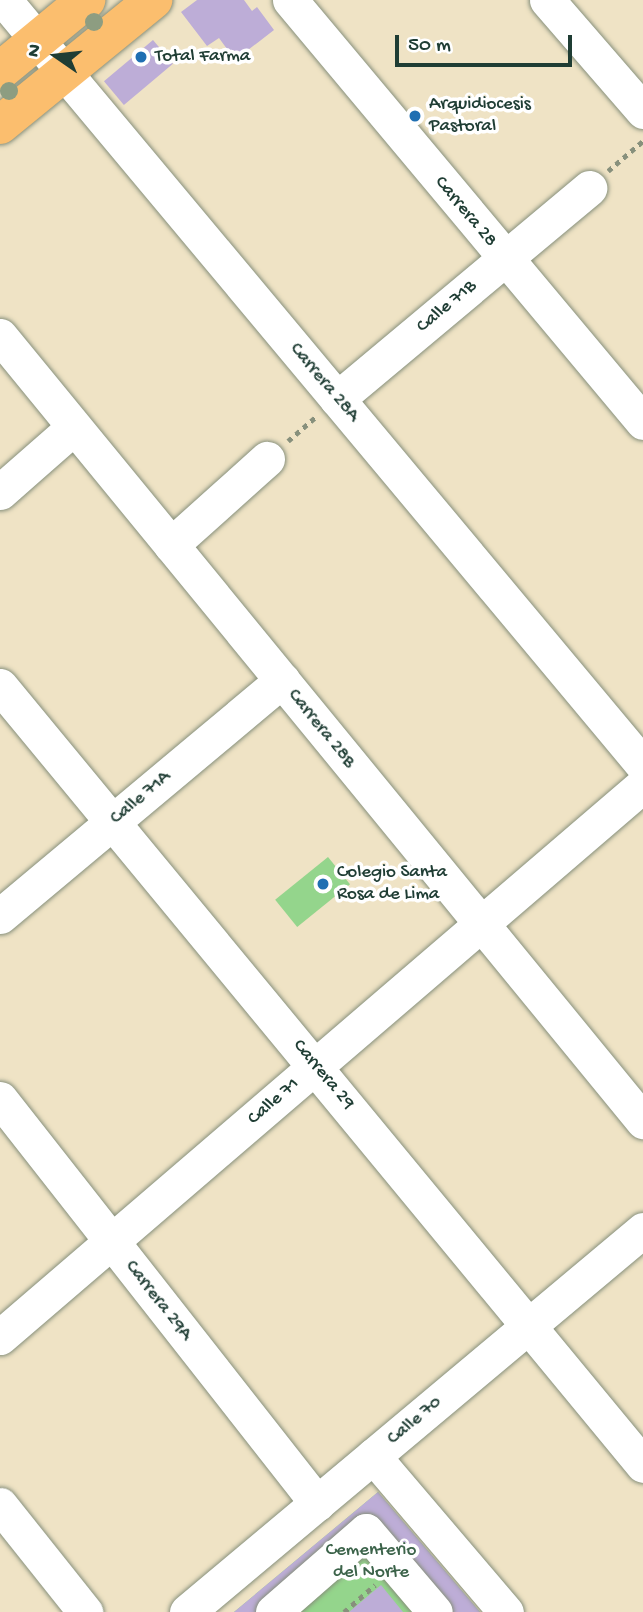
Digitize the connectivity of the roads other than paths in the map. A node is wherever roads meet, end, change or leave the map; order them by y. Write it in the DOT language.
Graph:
graph roads {
  1 [pos="4,0"];
  2 [pos="86,0"];
  3 [pos="153,0"];
  4 [pos="290,0"];
  5 [pos="547,0"];
  6 [pos="37,40"];
  7 [pos="0,71"];
  8 [pos="64,72"];
  9 [pos="643,111"];
  10 [pos="0,125"];
  11 [pos="589,188"];
  12 [pos="504,259"];
  13 [pos="0,336"];
  14 [pos="337,399"];
  15 [pos="643,422"];
  16 [pos="74,427"];
  17 [pos="267,460"];
  18 [pos="0,492"];
  19 [pos="171,545"];
  20 [pos="282,680"];
  21 [pos="0,686"];
  22 [pos="643,765"];
  23 [pos="643,785"];
  24 [pos="113,822"];
  25 [pos="0,916"];
  26 [pos="481,924"];
  27 [pos="316,1066"];
  28 [pos="0,1099"];
  29 [pos="643,1121"];
  30 [pos="643,1230"];
  31 [pos="111,1241"];
  32 [pos="530,1324"];
  33 [pos="0,1337"];
  34 [pos="373,1456"];
  35 [pos="643,1465"];
  36 [pos="317,1503"];
  37 [pos="0,1505"];
  38 [pos="85,1612"];
  39 [pos="187,1612"];
  40 [pos="272,1612"];
  41 [pos="435,1612"];
  42 [pos="506,1612"];
  1 -- 6 [label="street, Carrera 28A"];
  2 -- 6 [label="main road"];
  3 -- 8 [label="main road"];
  4 -- 12 [label="street, Carrera 28"];
  5 -- 9 [label="street"];
  6 -- 7 [label="main road"];
  6 -- 8 [label="street, Carrera 28A"];
  8 -- 10 [label="main road"];
  8 -- 14 [label="street, Carrera 28A"];
  11 -- 12 [label="street, Calle 71B"];
  12 -- 14 [label="street, Calle 71B"];
  12 -- 15 [label="street, Carrera 28"];
  13 -- 16 [label="street, Carrera 28B"];
  14 -- 22 [label="street, Carrera 28A"];
  16 -- 18 [label="street"];
  16 -- 19 [label="street, Carrera 28B"];
  17 -- 19 [label="street"];
  19 -- 20 [label="street, Carrera 28B"];
  20 -- 24 [label="street, Calle 71A"];
  20 -- 26 [label="street, Carrera 28B"];
  21 -- 24 [label="street, Carrera 29"];
  23 -- 26 [label="street, Calle 71"];
  24 -- 25 [label="street, Calle 71A"];
  24 -- 27 [label="street, Carrera 29"];
  26 -- 27 [label="street, Calle 71"];
  26 -- 29 [label="street, Carrera 28B"];
  27 -- 31 [label="street, Calle 71"];
  27 -- 32 [label="street, Carrera 29"];
  28 -- 31 [label="street, Carrera 29A"];
  30 -- 32 [label="street, Calle 70"];
  31 -- 33 [label="street, Calle 71"];
  31 -- 36 [label="street, Carrera 29A"];
  32 -- 34 [label="street, Calle 70"];
  32 -- 35 [label="street, Carrera 29"];
  34 -- 36 [label="street, Calle 70"];
  34 -- 42 [label="street"];
  36 -- 39 [label="street, Calle 70"];
  37 -- 38 [label="street"];
  40 -- 41 [label="street"];
}
